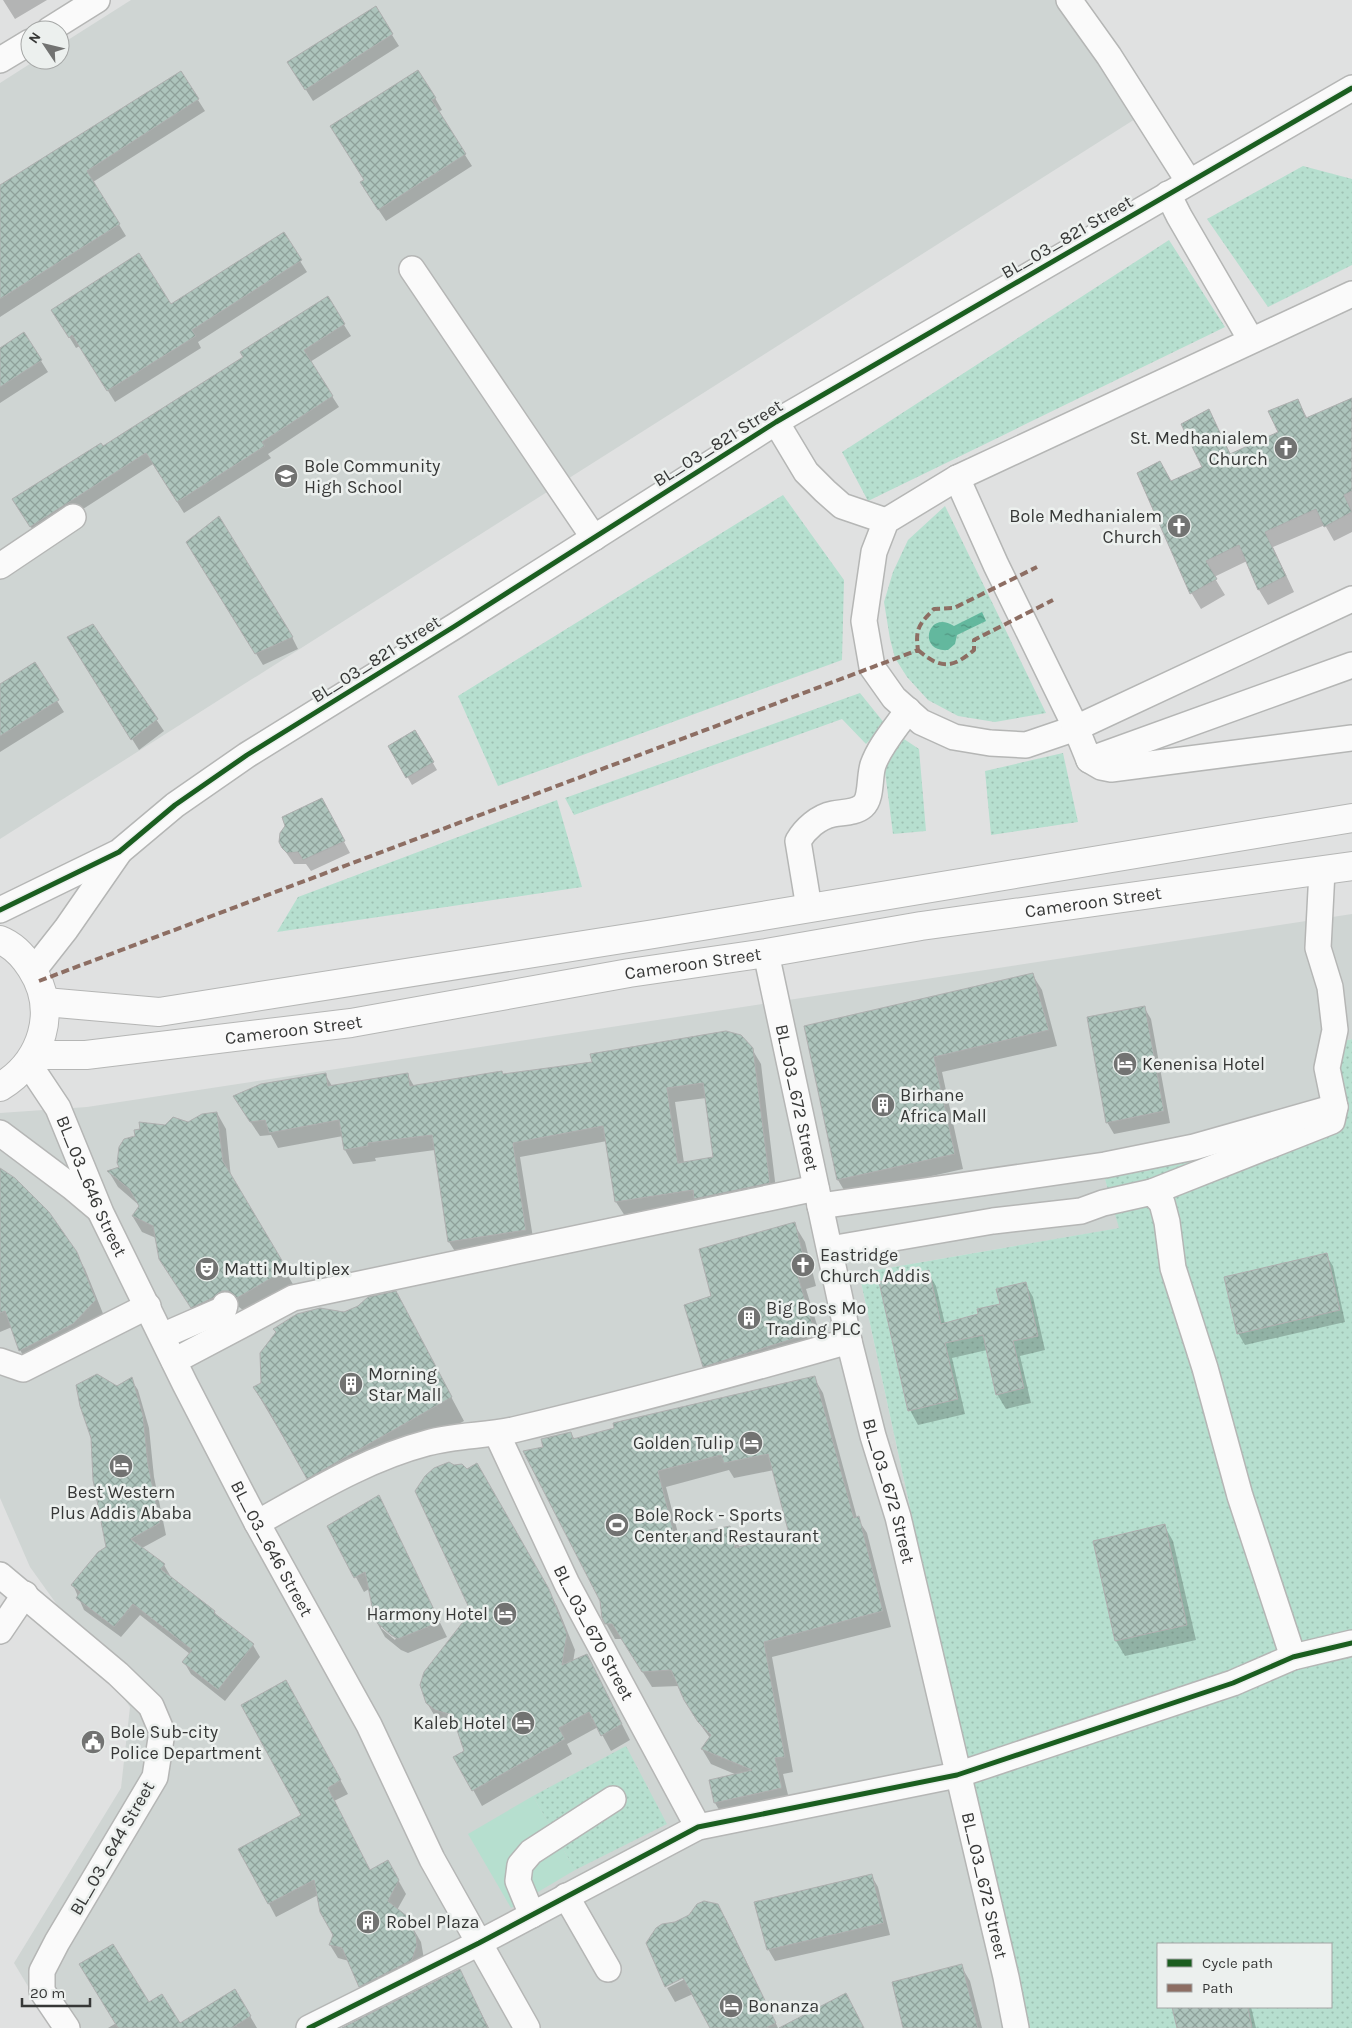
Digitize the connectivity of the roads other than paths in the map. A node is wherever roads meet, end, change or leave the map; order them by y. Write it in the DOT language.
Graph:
graph roads {
  1 [pos="97,0"];
  2 [pos="1069,0"];
  3 [pos="65,20"];
  4 [pos="20,48"];
  5 [pos="0,60"];
  6 [pos="1352,88"];
  7 [pos="1179,188"];
  8 [pos="412,269"];
  9 [pos="1352,294"];
  10 [pos="1251,340"];
  11 [pos="776,422"];
  12 [pos="957,478"];
  13 [pos="73,517"];
  14 [pos="886,521"];
  15 [pos="594,538"];
  16 [pos="0,566"];
  17 [pos="1352,599"];
  18 [pos="1352,665"];
  19 [pos="908,710"];
  20 [pos="1076,728"];
  21 [pos="1352,738"];
  22 [pos="1089,760"];
  23 [pos="1352,818"];
  24 [pos="119,852"];
  25 [pos="1352,866"];
  26 [pos="1322,870"];
  27 [pos="919,890"];
  28 [pos="809,908"];
  29 [pos="0,910"];
  30 [pos="921,926"];
  31 [pos="0,940"];
  32 [pos="766,953"];
  33 [pos="33,971"];
  34 [pos="45,1002"];
  35 [pos="31,1059"];
  36 [pos="0,1087"];
  37 [pos="1339,1096"];
  38 [pos="0,1133"];
  39 [pos="1152,1192"];
  40 [pos="818,1197"];
  41 [pos="101,1213"];
  42 [pos="830,1249"];
  43 [pos="225,1304"];
  44 [pos="148,1306"];
  45 [pos="162,1336"];
  46 [pos="849,1341"];
  47 [pos="0,1361"];
  48 [pos="174,1361"];
  49 [pos="497,1434"];
  50 [pos="257,1523"];
  51 [pos="0,1575"];
  52 [pos="25,1594"];
  53 [pos="0,1631"];
  54 [pos="1352,1643"];
  55 [pos="1293,1657"];
  56 [pos="957,1774"];
  57 [pos="614,1799"];
  58 [pos="698,1828"];
  59 [pos="566,1896"];
  60 [pos="532,1916"];
  61 [pos="479,1943"];
  62 [pos="608,1969"];
  63 [pos="67,2028"];
  64 [pos="309,2028"];
  65 [pos="527,2028"];
  66 [pos="1016,2028"];
  1 -- 3 [label="street"];
  2 -- 7 [label="street"];
  4 -- 5 [label="street"];
  6 -- 7 [label="street, BL_03_821 Street"];
  7 -- 10 [label="street"];
  7 -- 11 [label="street, BL_03_821 Street"];
  8 -- 15 [label="street"];
  9 -- 10 [label="street"];
  10 -- 12 [label="street"];
  11 -- 14 [label="street"];
  11 -- 15 [label="street, BL_03_821 Street"];
  12 -- 14 [label="street"];
  12 -- 20 [label="street"];
  13 -- 16 [label="street"];
  14 -- 19 [label="street"];
  15 -- 24 [label="street, BL_03_821 Street"];
  17 -- 20 [label="street"];
  18 -- 22 [label="street"];
  19 -- 20 [label="street"];
  19 -- 28 [label="street"];
  20 -- 22 [label="street"];
  21 -- 22 [label="street"];
  23 -- 27 [label="main road, Cameroon Street"];
  24 -- 29 [label="street"];
  24 -- 33 [label="street"];
  25 -- 26 [label="main road, Cameroon Street"];
  26 -- 30 [label="main road, Cameroon Street"];
  26 -- 37 [label="street"];
  27 -- 28 [label="main road, Cameroon Street"];
  27 -- 30 [label="main road"];
  28 -- 34 [label="main road, Cameroon Street"];
  30 -- 32 [label="main road, Cameroon Street"];
  31 -- 33 [label="main road"];
  32 -- 35 [label="main road, Cameroon Street"];
  32 -- 40 [label="street, BL_03_672 Street"];
  33 -- 34 [label="main road"];
  34 -- 35 [label="main road"];
  35 -- 36 [label="main road"];
  35 -- 41 [label="street, BL_03_646 Street"];
  37 -- 39 [label="street"];
  37 -- 40 [label="street"];
  38 -- 41 [label="street"];
  39 -- 42 [label="street"];
  39 -- 55 [label="street"];
  40 -- 42 [label="street, BL_03_672 Street"];
  40 -- 48 [label="street"];
  41 -- 44 [label="street, BL_03_646 Street"];
  42 -- 46 [label="street, BL_03_672 Street"];
  43 -- 45 [label="street"];
  44 -- 45 [label="street, BL_03_646 Street"];
  44 -- 47 [label="street"];
  45 -- 48 [label="street, BL_03_646 Street"];
  46 -- 49 [label="street"];
  46 -- 56 [label="street, BL_03_672 Street"];
  48 -- 50 [label="street, BL_03_646 Street"];
  49 -- 50 [label="street"];
  49 -- 58 [label="street, BL_03_670 Street"];
  50 -- 61 [label="street, BL_03_646 Street"];
  51 -- 52 [label="street, BL_03_644 Street"];
  52 -- 53 [label="street"];
  52 -- 63 [label="street, BL_03_644 Street"];
  54 -- 55 [label="street"];
  55 -- 56 [label="street"];
  56 -- 58 [label="street"];
  56 -- 66 [label="street, BL_03_672 Street"];
  57 -- 60 [label="street"];
  58 -- 59 [label="street"];
  59 -- 60 [label="street"];
  59 -- 62 [label="street"];
  60 -- 61 [label="street"];
  61 -- 64 [label="street"];
  61 -- 65 [label="street, BL_03_646 Street"];
}
